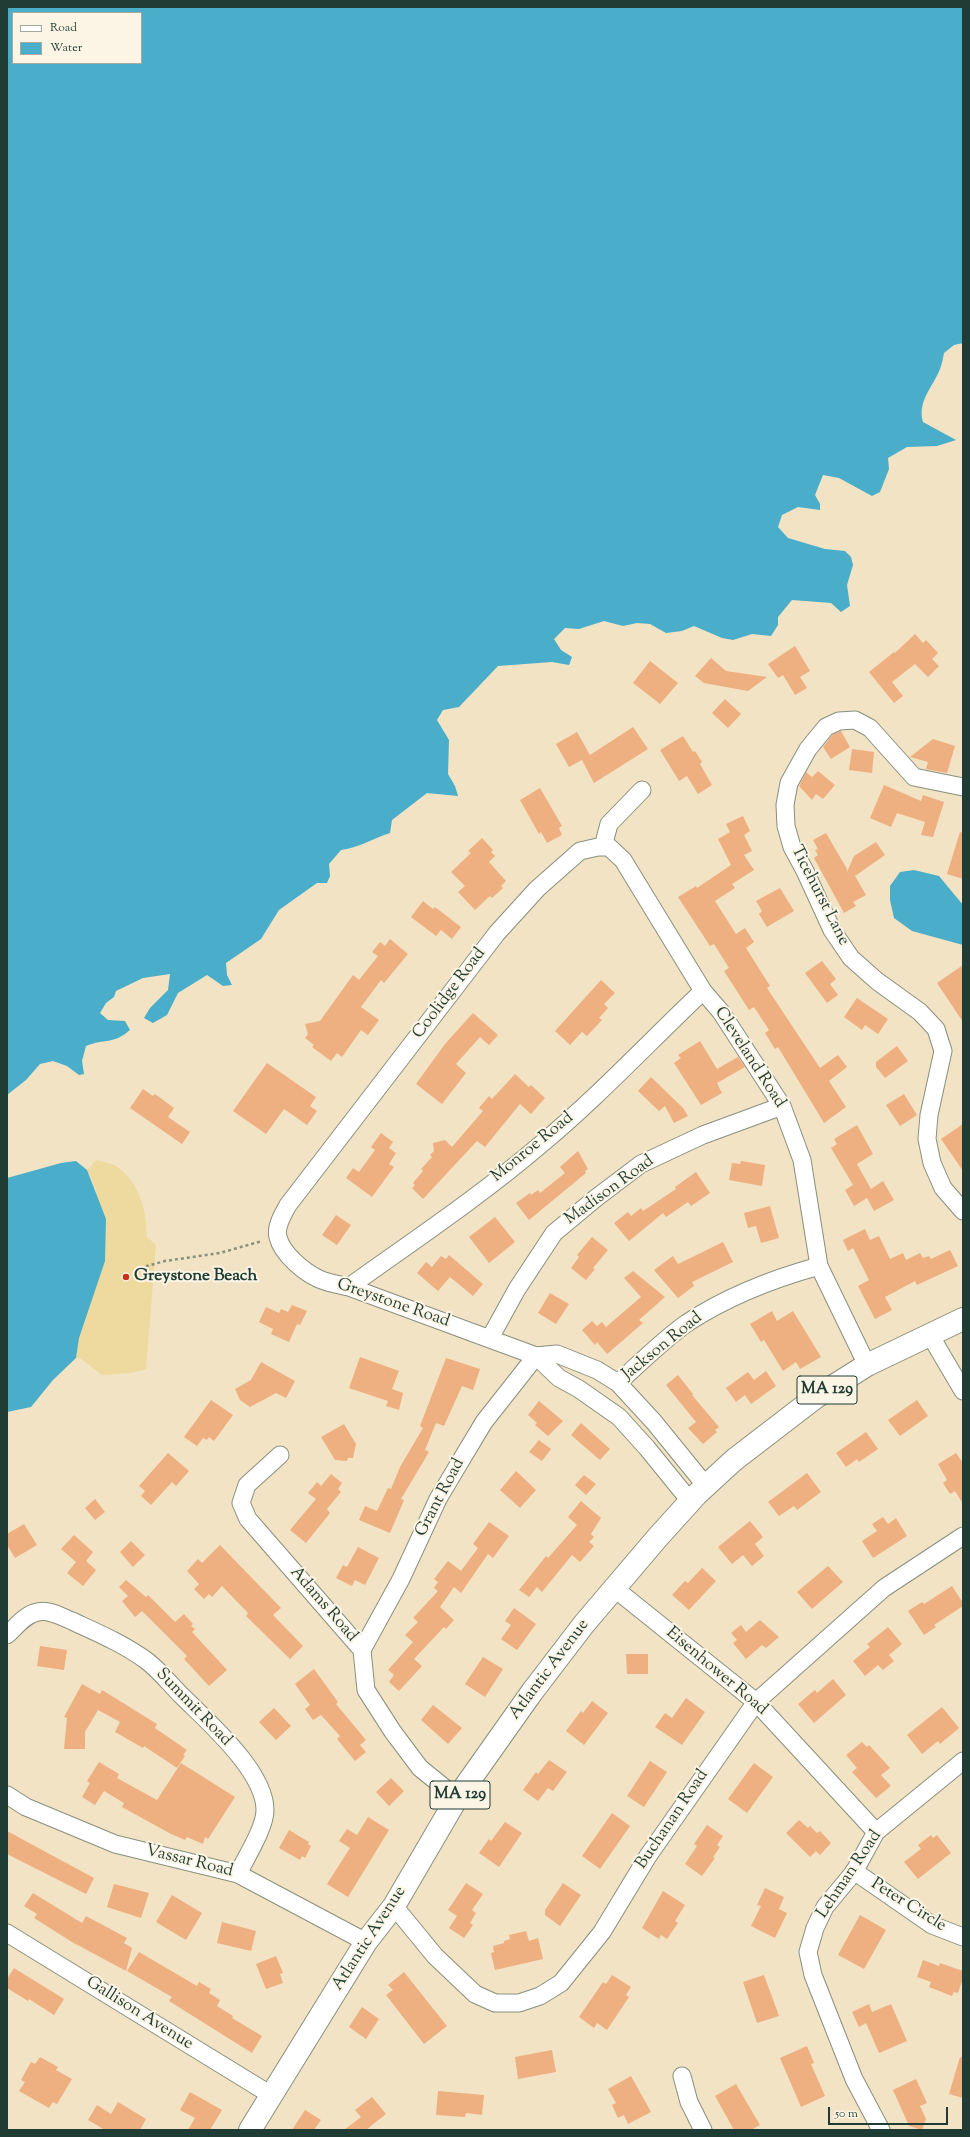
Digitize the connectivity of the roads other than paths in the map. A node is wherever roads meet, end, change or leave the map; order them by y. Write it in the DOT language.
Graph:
graph roads {
  1 [pos="963,787"];
  2 [pos="642,790"];
  3 [pos="603,847"];
  4 [pos="702,991"];
  5 [pos="782,1106"];
  6 [pos="963,1211"];
  7 [pos="278,1230"];
  8 [pos="819,1266"];
  9 [pos="349,1287"];
  10 [pos="963,1319"];
  11 [pos="930,1335"];
  12 [pos="490,1338"];
  13 [pos="536,1356"];
  14 [pos="867,1365"];
  15 [pos="618,1383"];
  16 [pos="963,1391"];
  17 [pos="280,1455"];
  18 [pos="706,1486"];
  19 [pos="690,1502"];
  20 [pos="963,1536"];
  21 [pos="614,1588"];
  22 [pos="7,1635"];
  23 [pos="362,1650"];
  24 [pos="756,1702"];
  25 [pos="963,1761"];
  26 [pos="7,1795"];
  27 [pos="457,1798"];
  28 [pos="876,1832"];
  29 [pos="854,1871"];
  30 [pos="238,1874"];
  31 [pos="394,1906"];
  32 [pos="7,1933"];
  33 [pos="963,1937"];
  34 [pos="366,1942"];
  35 [pos="682,2076"];
  36 [pos="271,2095"];
  37 [pos="250,2130"];
  38 [pos="703,2130"];
  39 [pos="881,2130"];
  1 -- 6 [label="street, Ticehurst Lane"];
  2 -- 3 [label="street"];
  3 -- 4 [label="street, Cleveland Road"];
  3 -- 7 [label="street, Coolidge Road"];
  4 -- 5 [label="street, Cleveland Road"];
  4 -- 9 [label="street, Monroe Road"];
  5 -- 8 [label="street, Cleveland Road"];
  5 -- 12 [label="street, Madison Road"];
  7 -- 9 [label="street, Greystone Road"];
  8 -- 14 [label="street, Cleveland Road"];
  8 -- 15 [label="street, Jackson Road"];
  9 -- 12 [label="street, Greystone Road"];
  10 -- 11 [label="main road, Atlantic Avenue / MA 129"];
  11 -- 14 [label="main road, Atlantic Avenue / MA 129"];
  11 -- 16 [label="street"];
  12 -- 13 [label="street, Greystone Road"];
  13 -- 15 [label="street, Greystone Road"];
  13 -- 19 [label="street, Greystone Road"];
  13 -- 23 [label="street, Grant Road"];
  14 -- 18 [label="main road, Atlantic Avenue / MA 129"];
  15 -- 18 [label="street, Greystone Road"];
  17 -- 23 [label="street, Adams Road"];
  18 -- 19 [label="main road, Atlantic Avenue / MA 129"];
  19 -- 21 [label="main road, Atlantic Avenue / MA 129"];
  20 -- 24 [label="street, Buchanan Road"];
  21 -- 24 [label="street, Eisenhower Road"];
  21 -- 27 [label="main road, Atlantic Avenue / MA 129"];
  22 -- 30 [label="street, Summit Road"];
  23 -- 27 [label="street, Adams Road"];
  24 -- 28 [label="street, Eisenhower Road"];
  24 -- 31 [label="street, Buchanan Road"];
  25 -- 28 [label="street, Lehman Road"];
  26 -- 30 [label="street, Vassar Road"];
  27 -- 31 [label="main road, Atlantic Avenue / MA 129"];
  28 -- 29 [label="street, Lehman Road"];
  29 -- 33 [label="street, Peter Circle"];
  29 -- 39 [label="street, Lehman Road"];
  30 -- 34 [label="street, Vassar Road"];
  31 -- 34 [label="main road, Atlantic Avenue / MA 129"];
  32 -- 36 [label="street, Gallison Avenue"];
  34 -- 36 [label="main road, Atlantic Avenue / MA 129"];
  35 -- 38 [label="street"];
  36 -- 37 [label="main road, Atlantic Avenue / MA 129"];
}
